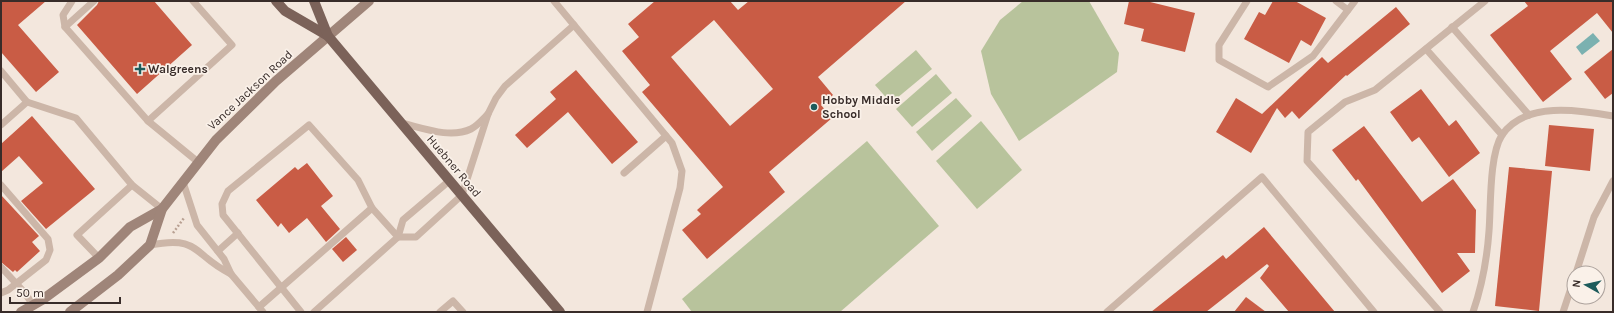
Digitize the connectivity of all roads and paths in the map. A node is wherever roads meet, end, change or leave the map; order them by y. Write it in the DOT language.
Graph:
graph roads {
  1 [pos="72,1"];
  2 [pos="94,1"];
  3 [pos="193,1"];
  4 [pos="276,1"];
  5 [pos="314,1"];
  6 [pos="369,1"];
  7 [pos="554,1"];
  8 [pos="1247,1"];
  9 [pos="1336,1"];
  10 [pos="1356,1"];
  11 [pos="1485,1"];
  12 [pos="1348,10"];
  13 [pos="574,25"];
  14 [pos="65,27"];
  15 [pos="1452,27"];
  16 [pos="328,36"];
  17 [pos="1426,49"];
  18 [pos="1,71"];
  19 [pos="27,102"];
  20 [pos="488,114"];
  21 [pos="1529,115"];
  22 [pos="1613,116"];
  23 [pos="148,121"];
  24 [pos="401,123"];
  25 [pos="1,125"];
  26 [pos="1502,135"];
  27 [pos="666,136"];
  28 [pos="198,162"];
  29 [pos="624,173"];
  30 [pos="449,180"];
  31 [pos="183,182"];
  32 [pos="1613,182"];
  33 [pos="1,185"];
  34 [pos="132,185"];
  35 [pos="462,195"];
  36 [pos="372,208"];
  37 [pos="162,209"];
  38 [pos="185,217"];
  39 [pos="238,233"];
  40 [pos="170,237"];
  41 [pos="398,237"];
  42 [pos="150,245"];
  43 [pos="218,251"];
  44 [pos="99,258"];
  45 [pos="1579,265"];
  46 [pos="1,267"];
  47 [pos="231,274"];
  48 [pos="16,284"];
  49 [pos="282,288"];
  50 [pos="1,293"];
  51 [pos="33,305"];
  52 [pos="261,310"];
  53 [pos="21,312"];
  54 [pos="70,312"];
  55 [pos="302,312"];
  56 [pos="314,312"];
  57 [pos="440,312"];
  58 [pos="463,312"];
  59 [pos="560,312"];
  60 [pos="647,312"];
  61 [pos="1107,312"];
  62 [pos="1374,312"];
  63 [pos="1440,312"];
  64 [pos="1473,312"];
  1 -- 14 [label="lane"];
  2 -- 14 [label="lane"];
  3 -- 23 [label="lane"];
  4 -- 16 [label="main road, Huebner Road"];
  5 -- 16 [label="main road, Huebner Road"];
  6 -- 16 [label="main road, Vance Jackson Road"];
  7 -- 13 [label="lane"];
  8 -- 12 [label="lane"];
  9 -- 12 [label="lane"];
  10 -- 12 [label="lane"];
  11 -- 15 [label="lane"];
  13 -- 20 [label="lane"];
  13 -- 27 [label="lane"];
  14 -- 23 [label="lane"];
  15 -- 17 [label="lane"];
  15 -- 21 [label="lane"];
  16 -- 24 [label="main road, Huebner Road"];
  16 -- 28 [label="main road, Vance Jackson Road"];
  17 -- 26 [label="lane"];
  17 -- 63 [label="lane"];
  18 -- 19 [label="lane"];
  19 -- 25 [label="lane"];
  19 -- 34 [label="lane"];
  20 -- 24 [label="lane"];
  20 -- 35 [label="lane"];
  21 -- 22 [label="lane"];
  21 -- 26 [label="lane"];
  23 -- 28 [label="lane"];
  24 -- 30 [label="main road, Huebner Road"];
  26 -- 64 [label="lane"];
  27 -- 29 [label="lane"];
  27 -- 60 [label="lane"];
  28 -- 31 [label="main road, Vance Jackson Road"];
  30 -- 35 [label="main road, Huebner Road"];
  30 -- 41 [label="lane"];
  31 -- 37 [label="main road, Vance Jackson Road"];
  31 -- 43 [label="lane"];
  32 -- 45 [label="lane"];
  33 -- 48 [label="lane"];
  34 -- 37 [label="lane"];
  34 -- 44 [label="lane"];
  35 -- 41 [label="lane"];
  35 -- 59 [label="main road, Huebner Road"];
  36 -- 39 [label="lane"];
  36 -- 41 [label="lane"];
  36 -- 49 [label="lane"];
  37 -- 42 [label="main road, Vance Jackson Road"];
  37 -- 44 [label="main road, Vance Jackson Road"];
  38 -- 40 [label="path"];
  39 -- 43 [label="lane"];
  39 -- 49 [label="lane"];
  41 -- 56 [label="lane"];
  42 -- 47 [label="lane"];
  42 -- 54 [label="main road, Vance Jackson Road"];
  43 -- 47 [label="lane"];
  44 -- 51 [label="main road, Vance Jackson Road"];
  46 -- 48 [label="lane"];
  47 -- 52 [label="lane"];
  48 -- 50 [label="lane"];
  48 -- 51 [label="lane"];
  49 -- 52 [label="lane"];
  49 -- 55 [label="lane"];
  51 -- 53 [label="main road, Vance Jackson Road"];
  57 -- 58 [label="lane"];
  61 -- 62 [label="lane"];
}
